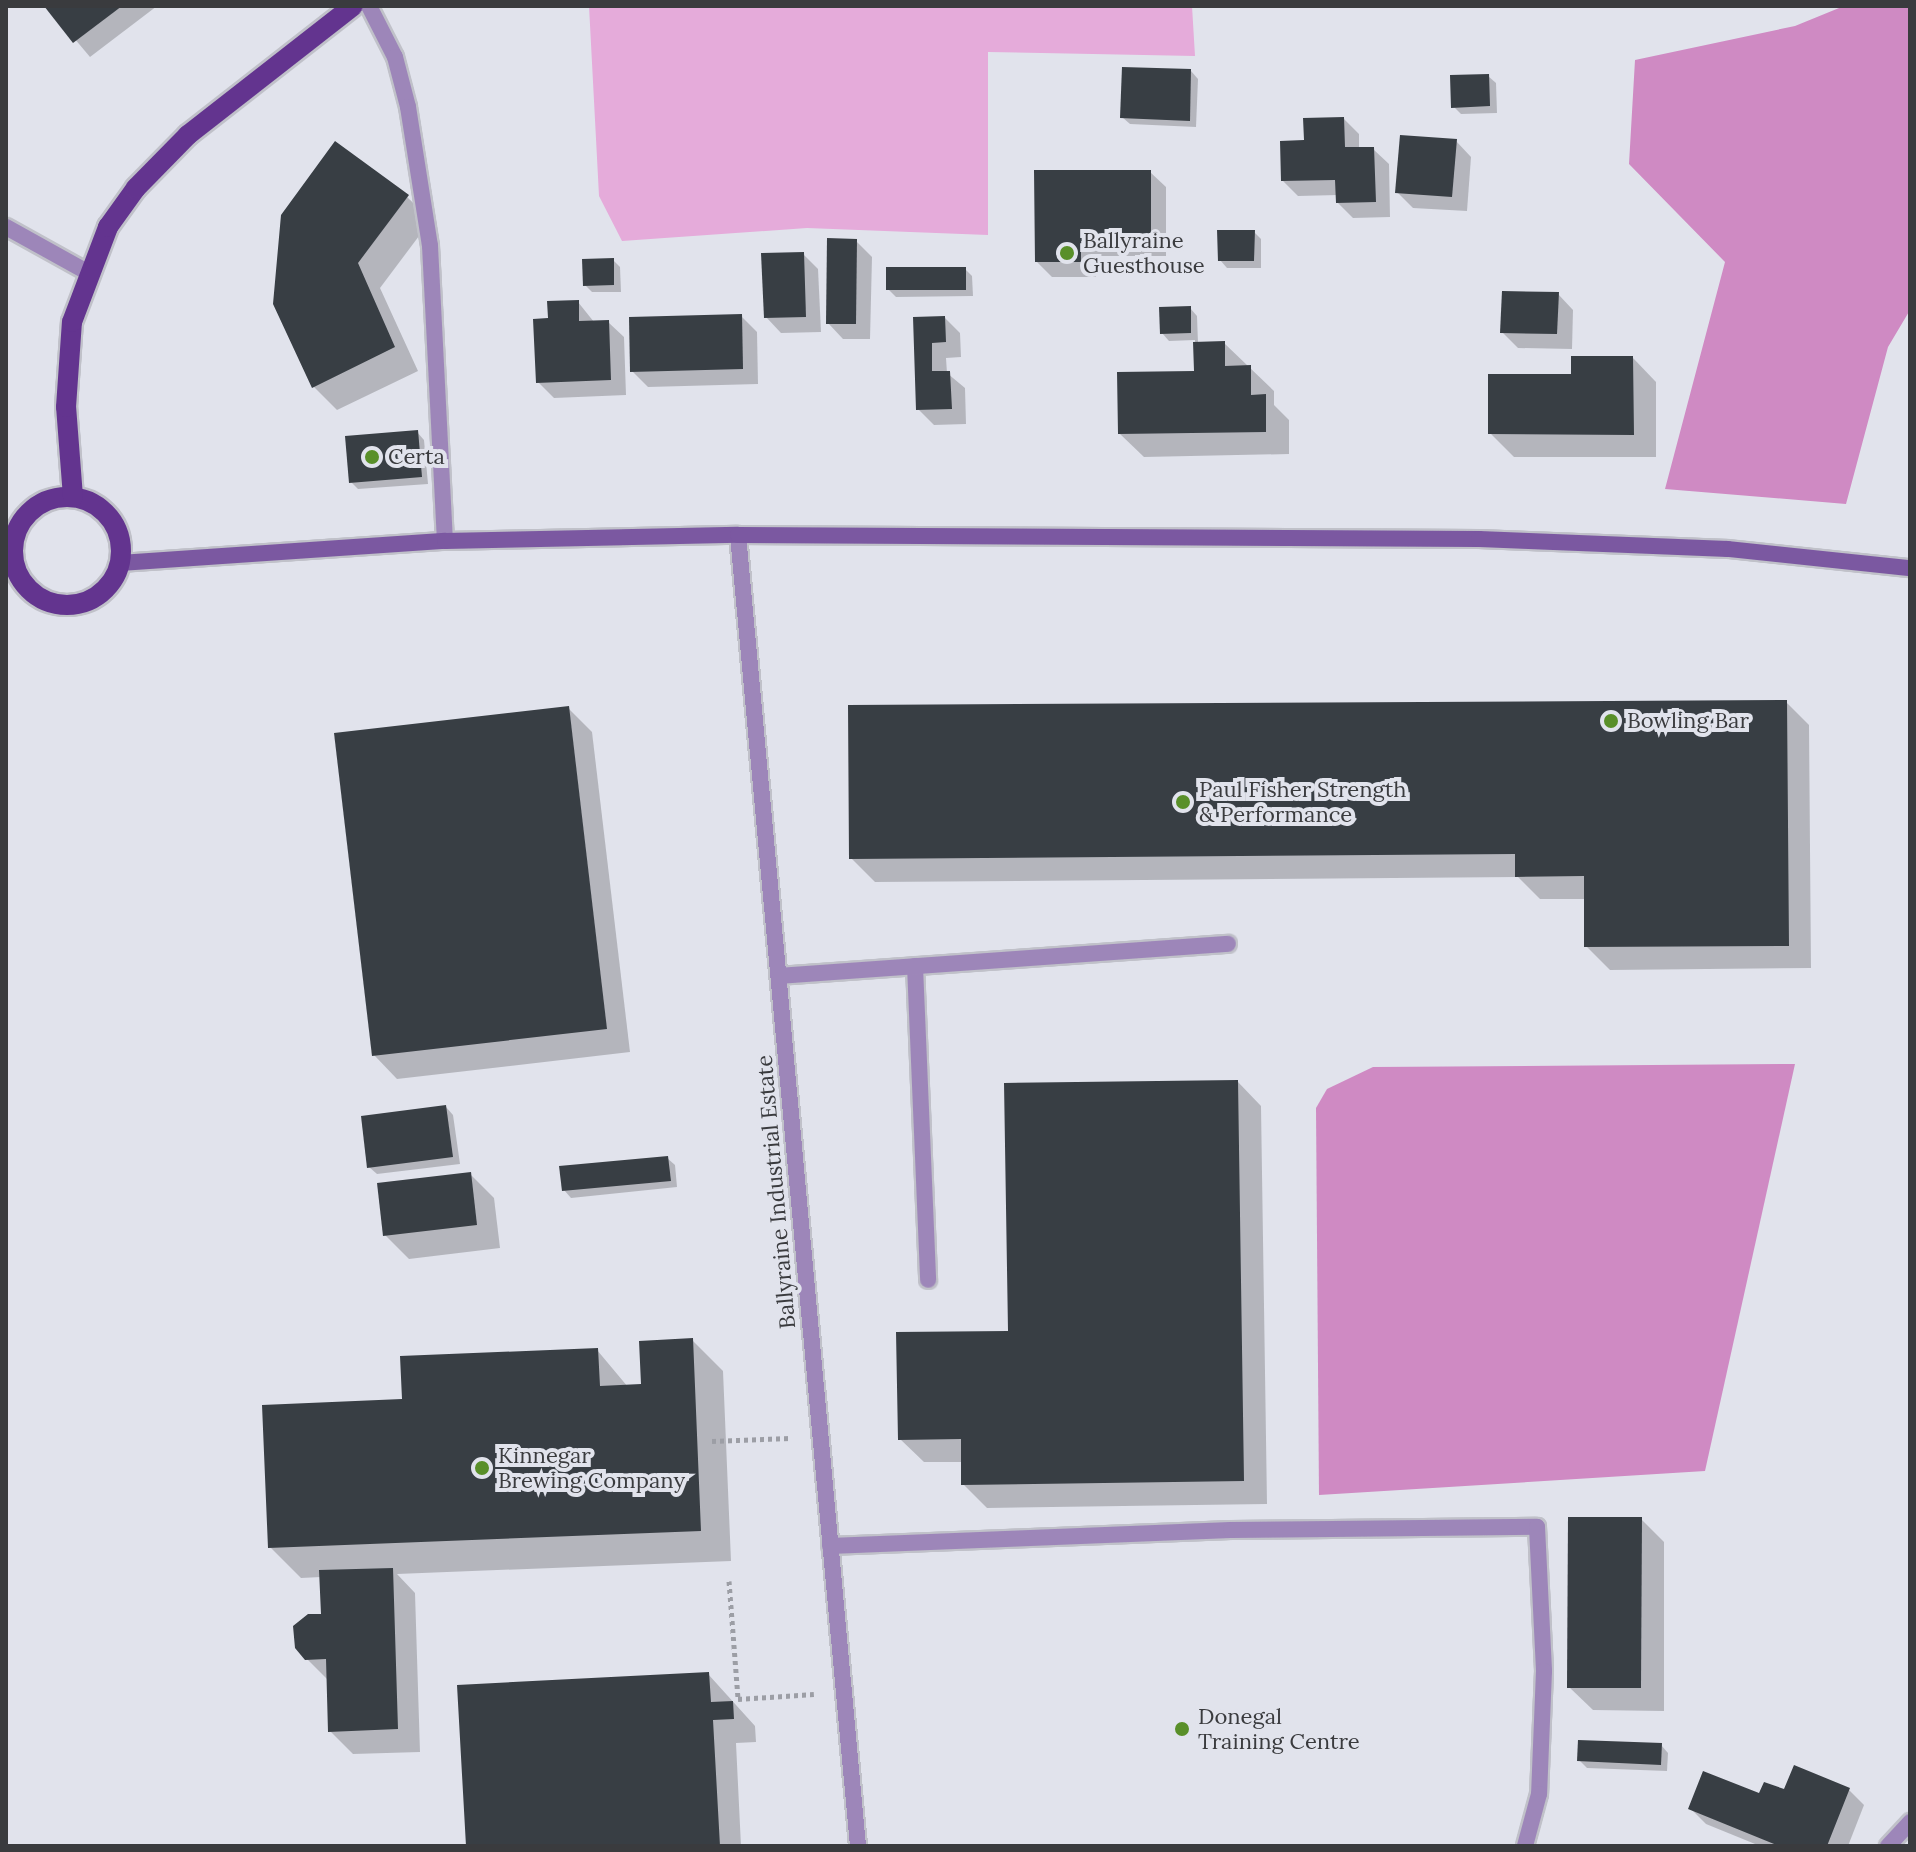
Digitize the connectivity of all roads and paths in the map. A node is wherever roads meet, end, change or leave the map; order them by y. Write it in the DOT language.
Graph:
graph roads {
  1 [pos="353,6"];
  2 [pos="369,6"];
  3 [pos="6,227"];
  4 [pos="89,273"];
  5 [pos="73,497"];
  6 [pos="738,535"];
  7 [pos="445,541"];
  8 [pos="120,563"];
  9 [pos="1910,568"];
  10 [pos="13,583"];
  11 [pos="1228,944"];
  12 [pos="915,966"];
  13 [pos="779,976"];
  14 [pos="928,1280"];
  15 [pos="793,1438"];
  16 [pos="712,1441"];
  17 [pos="830,1546"];
  18 [pos="729,1581"];
  19 [pos="817,1693"];
  20 [pos="1910,1822"];
  21 [pos="858,1846"];
  22 [pos="1525,1846"];
  23 [pos="1888,1846"];
  1 -- 4 [label="main road"];
  2 -- 7 [label="street"];
  3 -- 4 [label="street"];
  4 -- 5 [label="main road"];
  5 -- 8 [label="main road"];
  5 -- 10 [label="main road"];
  6 -- 7 [label="main road"];
  6 -- 9 [label="main road"];
  6 -- 13 [label="street, Ballyraine Industrial Estate"];
  7 -- 8 [label="main road"];
  8 -- 10 [label="main road"];
  11 -- 12 [label="street"];
  12 -- 13 [label="street"];
  12 -- 14 [label="street"];
  13 -- 17 [label="street, Ballyraine Industrial Estate"];
  15 -- 16 [label="path"];
  17 -- 21 [label="street, Ballyraine Industrial Estate"];
  17 -- 22 [label="street"];
  18 -- 19 [label="path"];
  20 -- 23 [label="street"];
}
